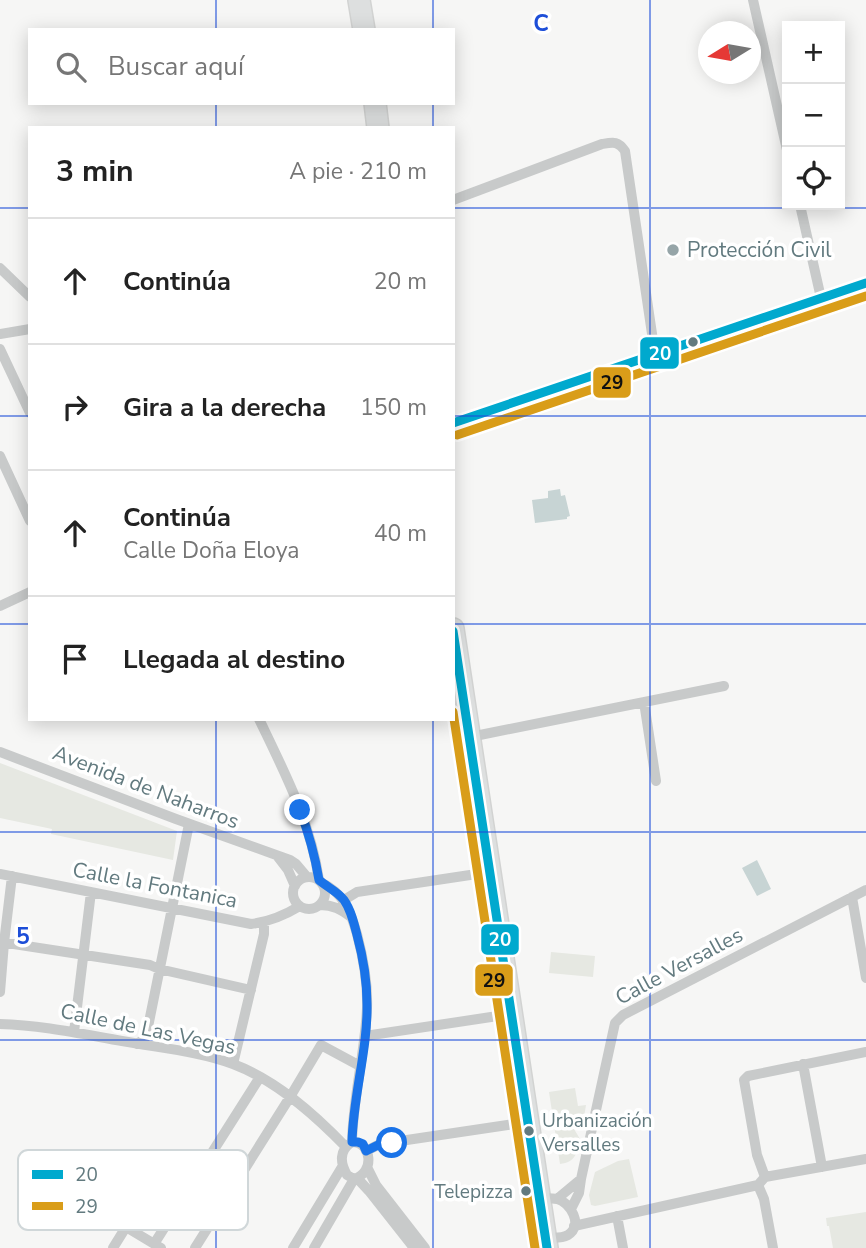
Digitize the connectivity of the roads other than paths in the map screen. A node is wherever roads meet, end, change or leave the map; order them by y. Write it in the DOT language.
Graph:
graph roads {
  1 [pos="359,0"];
  2 [pos="753,0"];
  3 [pos="364,28"];
  4 [pos="375,105"];
  5 [pos="379,126"];
  6 [pos="786,147"];
  7 [pos="455,199"];
  8 [pos="801,210"];
  9 [pos="0,268"];
  10 [pos="866,283"];
  11 [pos="28,295"];
  12 [pos="821,298"];
  13 [pos="28,329"];
  14 [pos="0,334"];
  15 [pos="0,349"];
  16 [pos="655,354"];
  17 [pos="28,409"];
  18 [pos="455,422"];
  19 [pos="0,456"];
  20 [pos="28,517"];
  21 [pos="28,593"];
  22 [pos="0,606"];
  23 [pos="456,662"];
  24 [pos="724,685"];
  25 [pos="644,702"];
  26 [pos="262,721"];
  27 [pos="470,737"];
  28 [pos="0,752"];
  29 [pos="656,781"];
  30 [pos="189,824"];
  31 [pos="278,857"];
  32 [pos="490,872"];
  33 [pos="0,874"];
  34 [pos="12,876"];
  35 [pos="307,877"];
  36 [pos="320,882"];
  37 [pos="295,886"];
  38 [pos="866,890"];
  39 [pos="91,892"];
  40 [pos="852,897"];
  41 [pos="344,900"];
  42 [pos="320,905"];
  43 [pos="300,906"];
  44 [pos="172,909"];
  45 [pos="353,919"];
  46 [pos="264,922"];
  47 [pos="2,943"];
  48 [pos="84,955"];
  49 [pos="159,969"];
  50 [pos="866,978"];
  51 [pos="251,990"];
  52 [pos="0,992"];
  53 [pos="512,1014"];
  54 [pos="0,1024"];
  55 [pos="74,1032"];
  56 [pos="365,1037"];
  57 [pos="137,1044"];
  58 [pos="866,1052"];
  59 [pos="233,1064"];
  60 [pos="803,1065"];
  61 [pos="360,1066"];
  62 [pos="260,1077"];
  63 [pos="290,1097"];
  64 [pos="528,1122"];
  65 [pos="349,1144"];
  66 [pos="216,1150"];
  67 [pos="366,1151"];
  68 [pos="866,1159"];
  69 [pos="248,1164"];
  70 [pos="342,1167"];
  71 [pos="822,1167"];
  72 [pos="368,1169"];
  73 [pos="356,1179"];
  74 [pos="581,1179"];
  75 [pos="761,1181"];
  76 [pos="548,1199"];
  77 [pos="571,1209"];
  78 [pos="617,1216"];
  79 [pos="124,1230"];
  80 [pos="131,1230"];
  81 [pos="168,1230"];
  82 [pos="206,1230"];
  83 [pos="571,1230"];
  84 [pos="551,1244"];
  85 [pos="409,1245"];
  86 [pos="158,1246"];
  87 [pos="113,1248"];
  88 [pos="195,1248"];
  89 [pos="293,1248"];
  90 [pos="314,1248"];
  91 [pos="425,1248"];
  92 [pos="623,1248"];
  93 [pos="773,1248"];
  1 -- 3 [label="highway"];
  2 -- 6 [label="street"];
  4 -- 5 [label="highway"];
  7 -- 16 [label="street"];
  8 -- 12 [label="street"];
  9 -- 11 [label="street"];
  10 -- 12 [label="street"];
  12 -- 16 [label="street"];
  13 -- 14 [label="street"];
  15 -- 17 [label="street"];
  16 -- 18 [label="street"];
  19 -- 20 [label="street"];
  21 -- 22 [label="street"];
  23 -- 27 [label="highway"];
  24 -- 25 [label="street"];
  25 -- 27 [label="street"];
  25 -- 29 [label="street"];
  26 -- 36 [label="street"];
  27 -- 32 [label="highway"];
  28 -- 30 [label="street, Avenida de Naharros"];
  30 -- 31 [label="street, Avenida de Naharros"];
  30 -- 44 [label="street"];
  31 -- 35 [label="street, Avenida de Naharros"];
  31 -- 37 [label="street"];
  32 -- 41 [label="street"];
  32 -- 53 [label="highway"];
  33 -- 34 [label="street, Calle la Fontanica"];
  34 -- 39 [label="street, Calle la Fontanica"];
  34 -- 47 [label="street"];
  35 -- 36 [label="street"];
  35 -- 37 [label="street"];
  36 -- 41 [label="street"];
  36 -- 42 [label="street"];
  37 -- 43 [label="street"];
  38 -- 40 [label="street, Calle Versalles"];
  39 -- 44 [label="street, Calle la Fontanica"];
  39 -- 48 [label="street"];
  40 -- 50 [label="street"];
  40 -- 74 [label="street, Calle Versalles"];
  41 -- 45 [label="street"];
  42 -- 43 [label="street"];
  42 -- 45 [label="street"];
  43 -- 46 [label="street, Calle la Fontanica"];
  44 -- 46 [label="street, Calle la Fontanica"];
  44 -- 49 [label="street"];
  45 -- 56 [label="street"];
  46 -- 51 [label="street"];
  47 -- 48 [label="street"];
  47 -- 52 [label="street"];
  48 -- 49 [label="street"];
  48 -- 55 [label="street"];
  49 -- 51 [label="street"];
  49 -- 57 [label="street"];
  51 -- 59 [label="street"];
  53 -- 56 [label="street"];
  53 -- 64 [label="highway"];
  54 -- 55 [label="street, Calle de Las Vegas"];
  55 -- 57 [label="street, Calle de Las Vegas"];
  56 -- 61 [label="street"];
  57 -- 59 [label="street, Calle de Las Vegas"];
  58 -- 60 [label="street"];
  59 -- 62 [label="street, Calle de Las Vegas"];
  60 -- 71 [label="street"];
  60 -- 75 [label="street"];
  61 -- 63 [label="street"];
  61 -- 65 [label="street"];
  62 -- 63 [label="street, Calle de Las Vegas"];
  62 -- 66 [label="street"];
  63 -- 65 [label="street, Calle de Las Vegas"];
  63 -- 69 [label="street"];
  64 -- 67 [label="street"];
  64 -- 76 [label="highway"];
  65 -- 67 [label="street"];
  65 -- 70 [label="street"];
  67 -- 72 [label="street"];
  68 -- 71 [label="street"];
  70 -- 73 [label="street"];
  70 -- 89 [label="street"];
  71 -- 75 [label="street"];
  72 -- 73 [label="street"];
  72 -- 91 [label="street"];
  73 -- 85 [label="street"];
  73 -- 90 [label="street"];
  74 -- 76 [label="street"];
  74 -- 77 [label="street, Calle Versalles"];
  75 -- 78 [label="street"];
  75 -- 93 [label="street"];
  76 -- 77 [label="street"];
  76 -- 84 [label="highway"];
  77 -- 83 [label="street"];
  78 -- 83 [label="street"];
  78 -- 92 [label="street"];
  79 -- 87 [label="street"];
  80 -- 86 [label="street"];
  81 -- 86 [label="street"];
  82 -- 88 [label="street"];
  83 -- 84 [label="street"];
  83 -- 84 [label="street"];
}
